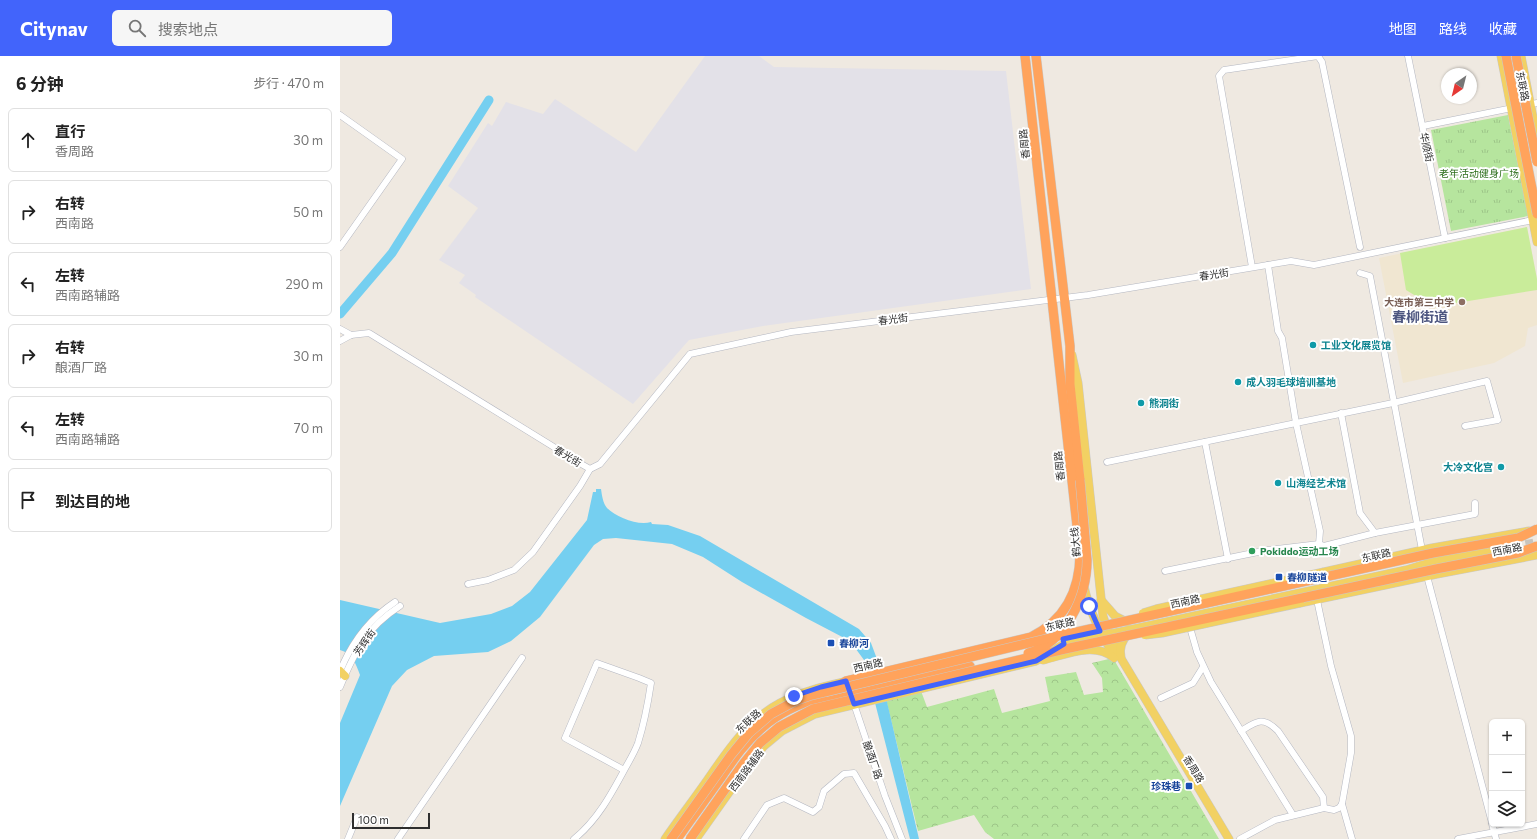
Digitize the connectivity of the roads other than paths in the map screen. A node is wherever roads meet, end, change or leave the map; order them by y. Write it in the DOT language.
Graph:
graph roads {
  1 [pos="1025,56"];
  2 [pos="1036,56"];
  3 [pos="1408,56"];
  4 [pos="1501,56"];
  5 [pos="1506,56"];
  6 [pos="1516,56"];
  7 [pos="1521,56"];
  8 [pos="1534,104"];
  9 [pos="1511,108"];
  10 [pos="340,115"];
  11 [pos="1423,126"];
  12 [pos="1537,138"];
  13 [pos="1537,162"];
  14 [pos="1535,217"];
  15 [pos="1445,238"];
  16 [pos="1537,242"];
  17 [pos="340,247"];
  18 [pos="1360,247"];
  19 [pos="1268,265"];
  20 [pos="1252,267"];
  21 [pos="1360,273"];
  22 [pos="1065,298"];
  23 [pos="1052,299"];
  24 [pos="340,329"];
  25 [pos="351,334"];
  26 [pos="340,341"];
  27 [pos="1070,346"];
  28 [pos="1393,403"];
  29 [pos="1341,413"];
  30 [pos="1296,423"];
  31 [pos="1465,426"];
  32 [pos="1205,442"];
  33 [pos="1107,462"];
  34 [pos="590,469"];
  35 [pos="1475,503"];
  36 [pos="1417,525"];
  37 [pos="1537,529"];
  38 [pos="1375,533"];
  39 [pos="1319,544"];
  40 [pos="1537,546"];
  41 [pos="1502,549"];
  42 [pos="1422,550"];
  43 [pos="1080,553"];
  44 [pos="1537,555"];
  45 [pos="1228,559"];
  46 [pos="1405,567"];
  47 [pos="1165,571"];
  48 [pos="1326,572"];
  49 [pos="1427,576"];
  50 [pos="1345,578"];
  51 [pos="468,584"];
  52 [pos="1387,584"];
  53 [pos="1101,599"];
  54 [pos="1317,600"];
  55 [pos="398,604"];
  56 [pos="1188,617"];
  57 [pos="1134,626"];
  58 [pos="1108,632"];
  59 [pos="1031,637"];
  60 [pos="1064,641"];
  61 [pos="522,658"];
  62 [pos="1119,660"];
  63 [pos="1036,661"];
  64 [pos="1203,667"];
  65 [pos="342,673"];
  66 [pos="846,681"];
  67 [pos="340,687"];
  68 [pos="886,692"];
  69 [pos="1161,698"];
  70 [pos="852,699"];
  71 [pos="1241,731"];
  72 [pos="624,770"];
  73 [pos="718,790"];
  74 [pos="1342,804"];
  75 [pos="1324,808"];
  76 [pos="1489,812"];
  77 [pos="713,814"];
  78 [pos="1292,815"];
  79 [pos="357,817"];
  80 [pos="1537,824"];
  81 [pos="1493,827"];
  82 [pos="1494,832"];
  83 [pos="348,839"];
  84 [pos="398,839"];
  85 [pos="574,839"];
  86 [pos="665,839"];
  87 [pos="671,839"];
  88 [pos="677,839"];
  89 [pos="683,839"];
  90 [pos="690,839"];
  91 [pos="696,839"];
  92 [pos="744,839"];
  93 [pos="891,839"];
  94 [pos="902,839"];
  95 [pos="1223,839"];
  96 [pos="1229,839"];
  97 [pos="1240,839"];
  98 [pos="1352,839"];
  99 [pos="1458,839"];
  100 [pos="1496,839"];
  1 -- 23 [label="highway, 香周路"];
  2 -- 22 [label="highway, 香周路"];
  3 -- 11 [label="street, 华顺街"];
  4 -- 9 [label="main road"];
  5 -- 14 [label="highway, 东联路, bridge"];
  6 -- 13 [label="highway, 东联路, bridge"];
  7 -- 8 [label="main road"];
  8 -- 9 [label="street"];
  8 -- 12 [label="main road"];
  9 -- 11 [label="street"];
  9 -- 14 [label="main road"];
  10 -- 17 [label="street"];
  11 -- 15 [label="street, 华顺街"];
  14 -- 15 [label="street, 春光街"];
  14 -- 16 [label="main road"];
  15 -- 19 [label="street, 春光街"];
  18 -- 20 [label="street"];
  19 -- 20 [label="street, 春光街"];
  19 -- 30 [label="street"];
  20 -- 22 [label="street, 春光街"];
  21 -- 28 [label="street"];
  22 -- 23 [label="street, 春光街"];
  22 -- 27 [label="highway, 香周路"];
  23 -- 34 [label="street, 春光街"];
  23 -- 43 [label="highway, 香周路"];
  24 -- 25 [label="street"];
  25 -- 26 [label="street"];
  25 -- 34 [label="street, 春光街"];
  27 -- 53 [label="main road, 香周路"];
  27 -- 68 [label="highway, 鹤大线, bridge"];
  28 -- 29 [label="street"];
  28 -- 31 [label="street"];
  28 -- 36 [label="street"];
  29 -- 30 [label="street"];
  29 -- 38 [label="street"];
  30 -- 32 [label="street"];
  30 -- 39 [label="street"];
  32 -- 33 [label="street"];
  32 -- 45 [label="street"];
  34 -- 51 [label="street"];
  35 -- 36 [label="street"];
  36 -- 38 [label="street"];
  36 -- 42 [label="street"];
  37 -- 42 [label="main road, 西南路"];
  37 -- 58 [label="highway, 东联路, bridge"];
  38 -- 39 [label="street"];
  39 -- 45 [label="street"];
  40 -- 58 [label="highway, 东联路, bridge"];
  41 -- 46 [label="main road, 西南路"];
  42 -- 46 [label="main road"];
  42 -- 48 [label="main road, 西南路"];
  43 -- 58 [label="main road, 香周路"];
  43 -- 59 [label="highway, 鹤大线"];
  44 -- 49 [label="main road, 西南路"];
  45 -- 47 [label="street"];
  46 -- 49 [label="main road"];
  46 -- 50 [label="main road, 西南路"];
  46 -- 52 [label="main road"];
  46 -- 56 [label="main road, 西南路"];
  48 -- 50 [label="main road"];
  48 -- 58 [label="main road, 西南路, bridge"];
  49 -- 52 [label="main road, 西南路"];
  49 -- 76 [label="street"];
  50 -- 57 [label="main road, 西南路"];
  52 -- 54 [label="main road, 西南路"];
  53 -- 57 [label="main road"];
  53 -- 58 [label="main road, 香周路"];
  54 -- 58 [label="main road, 西南路, bridge"];
  54 -- 74 [label="street"];
  55 -- 65 [label="street, 芳辉街"];
  56 -- 57 [label="main road, 西南路"];
  56 -- 64 [label="street"];
  57 -- 58 [label="main road, 西南路"];
  57 -- 62 [label="main road"];
  58 -- 60 [label="main road"];
  58 -- 62 [label="main road, 香周路"];
  58 -- 87 [label="highway, 东联路, bridge"];
  58 -- 90 [label="highway, 东联路, bridge"];
  59 -- 60 [label="main road, 西南路"];
  59 -- 63 [label="highway"];
  59 -- 66 [label="highway, 西南路"];
  60 -- 63 [label="main road"];
  61 -- 84 [label="street"];
  62 -- 63 [label="main road"];
  62 -- 95 [label="main road, 香周路"];
  62 -- 96 [label="main road, 香周路"];
  63 -- 68 [label="main road"];
  64 -- 69 [label="street"];
  64 -- 71 [label="street"];
  65 -- 67 [label="street, 芳辉街"];
  66 -- 70 [label="street, 酿酒厂路"];
  66 -- 86 [label="main road"];
  66 -- 88 [label="highway, 西南路"];
  68 -- 70 [label="highway"];
  70 -- 73 [label="highway"];
  70 -- 77 [label="main road, 西南路辅路"];
  70 -- 94 [label="street, 酿酒厂路"];
  71 -- 75 [label="street"];
  71 -- 78 [label="street"];
  72 -- 72 [label="street"];
  72 -- 85 [label="street"];
  73 -- 77 [label="highway"];
  73 -- 89 [label="highway"];
  74 -- 75 [label="street"];
  74 -- 98 [label="street"];
  75 -- 78 [label="street"];
  77 -- 91 [label="main road, 西南路辅路"];
  78 -- 97 [label="street"];
  79 -- 83 [label="street"];
  80 -- 82 [label="street"];
  81 -- 82 [label="street"];
  82 -- 99 [label="street"];
  82 -- 100 [label="street"];
  92 -- 93 [label="street"];
}
